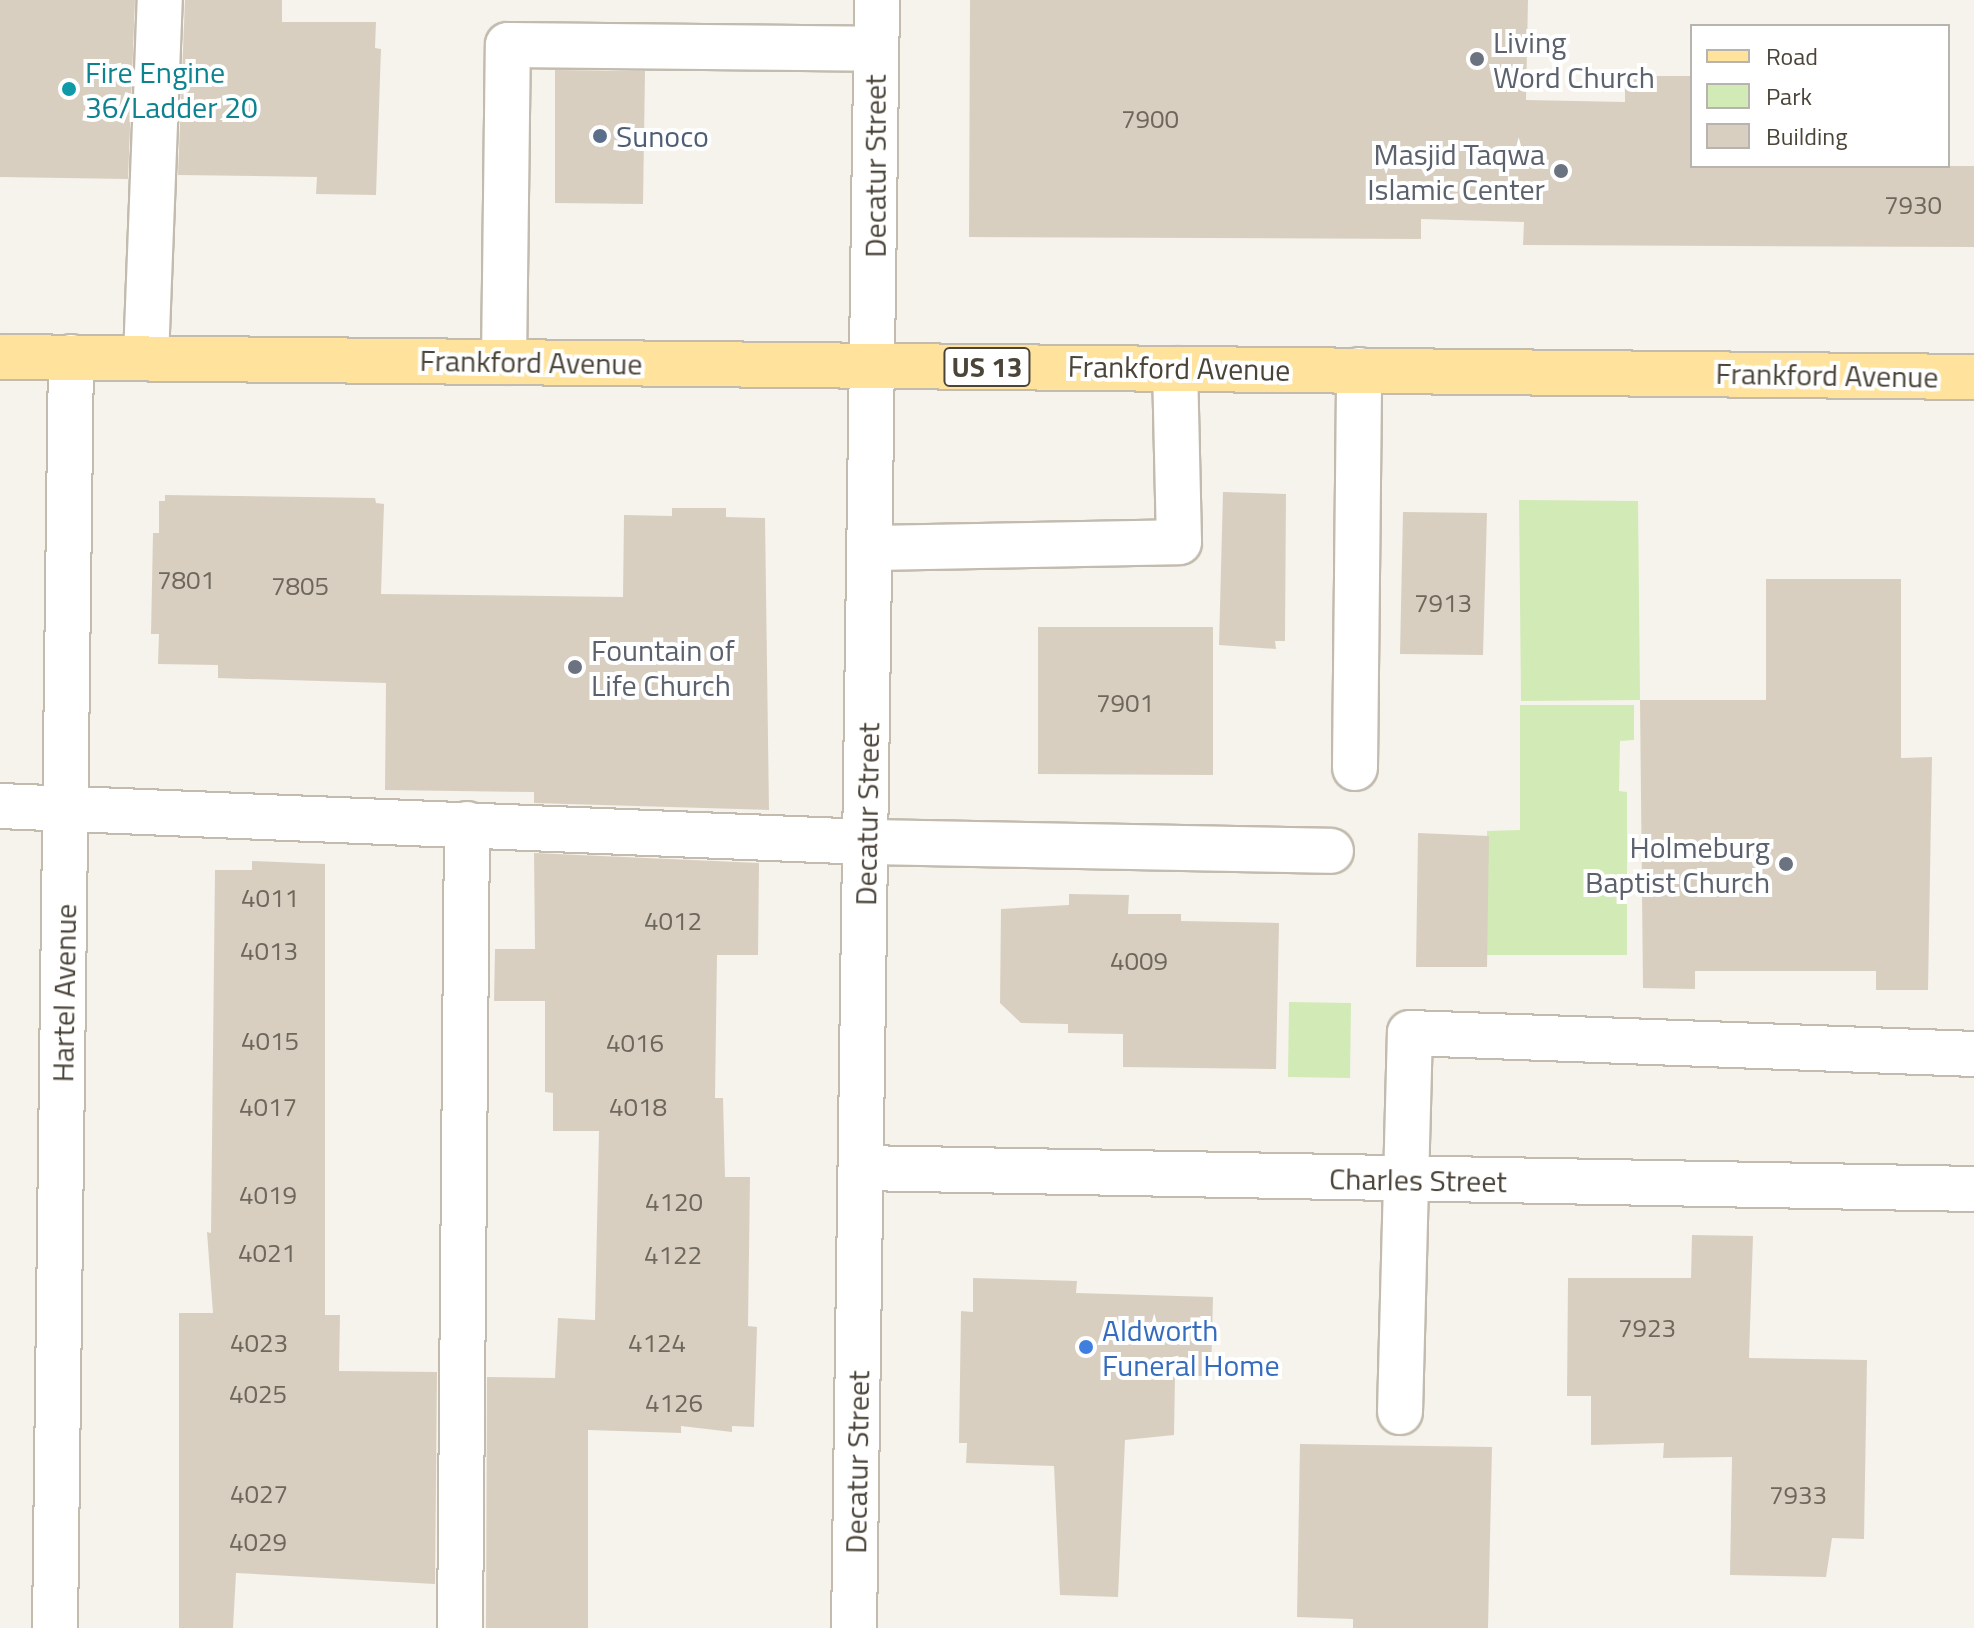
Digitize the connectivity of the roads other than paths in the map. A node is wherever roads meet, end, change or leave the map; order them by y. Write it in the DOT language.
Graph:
graph roads {
  1 [pos="160,0"];
  2 [pos="877,0"];
  3 [pos="876,49"];
  4 [pos="0,357"];
  5 [pos="71,357"];
  6 [pos="146,358"];
  7 [pos="504,362"];
  8 [pos="873,365"];
  9 [pos="1175,369"];
  10 [pos="1359,370"];
  11 [pos="1974,377"];
  12 [pos="870,548"];
  13 [pos="1355,768"];
  14 [pos="66,805"];
  15 [pos="0,806"];
  16 [pos="467,824"];
  17 [pos="866,842"];
  18 [pos="1331,851"];
  19 [pos="1974,1054"];
  20 [pos="861,1168"];
  21 [pos="1405,1179"];
  22 [pos="1974,1189"];
  23 [pos="1400,1412"];
  24 [pos="55,1628"];
  25 [pos="460,1628"];
  26 [pos="854,1628"];
  1 -- 6 [label="street"];
  2 -- 3 [label="street, Decatur Street"];
  3 -- 7 [label="street"];
  3 -- 8 [label="street, Decatur Street"];
  4 -- 5 [label="main road, Frankford Avenue / US 13"];
  5 -- 6 [label="main road, Frankford Avenue / US 13"];
  5 -- 14 [label="street, Hartel Avenue"];
  6 -- 7 [label="main road, Frankford Avenue / US 13"];
  7 -- 8 [label="main road, Frankford Avenue / US 13"];
  8 -- 9 [label="main road, Frankford Avenue / US 13"];
  8 -- 12 [label="street, Decatur Street"];
  9 -- 10 [label="main road, Frankford Avenue / US 13"];
  9 -- 12 [label="street"];
  10 -- 11 [label="main road, Frankford Avenue / US 13"];
  10 -- 13 [label="street"];
  12 -- 17 [label="street, Decatur Street"];
  14 -- 15 [label="street"];
  14 -- 16 [label="street"];
  14 -- 24 [label="street, Hartel Avenue"];
  16 -- 17 [label="street"];
  16 -- 25 [label="street"];
  17 -- 18 [label="street"];
  17 -- 20 [label="street, Decatur Street"];
  19 -- 21 [label="street"];
  20 -- 21 [label="street, Charles Street"];
  20 -- 26 [label="street, Decatur Street"];
  21 -- 22 [label="street, Charles Street"];
  21 -- 23 [label="street"];
}
